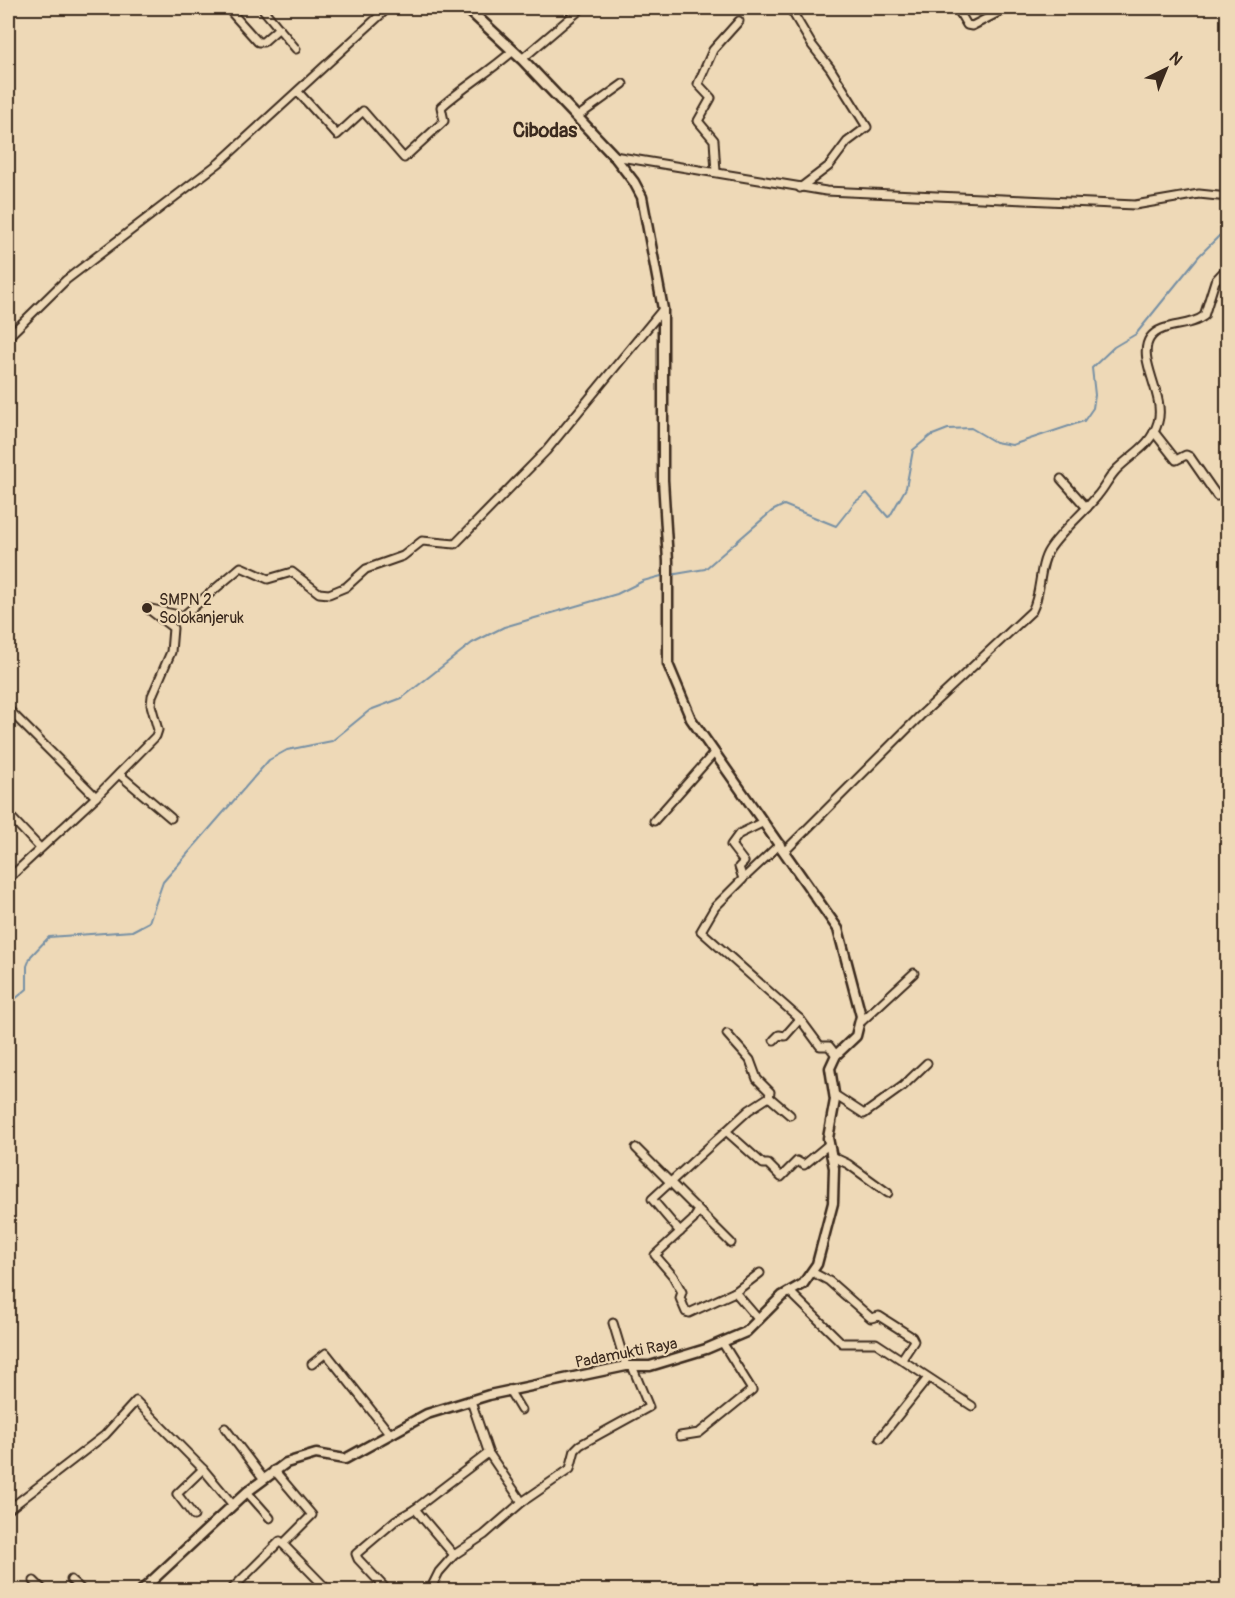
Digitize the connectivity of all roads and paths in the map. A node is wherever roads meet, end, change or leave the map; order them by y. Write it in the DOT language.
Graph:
graph roads {
  1 [pos="262,8"];
  2 [pos="388,8"];
  3 [pos="467,8"];
  4 [pos="582,8"];
  5 [pos="790,8"];
  6 [pos="957,8"];
  7 [pos="1007,8"];
  8 [pos="232,13"];
  9 [pos="739,21"];
  10 [pos="279,28"];
  11 [pos="296,49"];
  12 [pos="513,51"];
  13 [pos="522,59"];
  14 [pos="623,84"];
  15 [pos="298,92"];
  16 [pos="577,117"];
  17 [pos="614,156"];
  18 [pos="716,172"];
  19 [pos="800,188"];
  20 [pos="1227,197"];
  21 [pos="1227,267"];
  22 [pos="663,309"];
  23 [pos="8,337"];
  24 [pos="1154,432"];
  25 [pos="1061,479"];
  26 [pos="1217,496"];
  27 [pos="1087,508"];
  28 [pos="8,709"];
  29 [pos="714,753"];
  30 [pos="120,774"];
  31 [pos="96,797"];
  32 [pos="8,814"];
  33 [pos="171,818"];
  34 [pos="654,820"];
  35 [pos="764,822"];
  36 [pos="40,848"];
  37 [pos="783,848"];
  38 [pos="747,875"];
  39 [pos="8,879"];
  40 [pos="914,974"];
  41 [pos="800,1019"];
  42 [pos="861,1022"];
  43 [pos="727,1034"];
  44 [pos="774,1040"];
  45 [pos="836,1055"];
  46 [pos="927,1063"];
  47 [pos="835,1095"];
  48 [pos="769,1096"];
  49 [pos="790,1115"];
  50 [pos="726,1131"];
  51 [pos="828,1145"];
  52 [pos="636,1148"];
  53 [pos="831,1156"];
  54 [pos="670,1182"];
  55 [pos="888,1193"];
  56 [pos="698,1212"];
  57 [pos="680,1232"];
  58 [pos="731,1244"];
  59 [pos="812,1272"];
  60 [pos="760,1273"];
  61 [pos="735,1292"];
  62 [pos="789,1292"];
  63 [pos="759,1320"];
  64 [pos="613,1323"];
  65 [pos="723,1342"];
  66 [pos="902,1359"];
  67 [pos="312,1364"];
  68 [pos="629,1366"];
  69 [pos="928,1378"];
  70 [pos="509,1390"];
  71 [pos="471,1401"];
  72 [pos="972,1406"];
  73 [pos="521,1410"];
  74 [pos="225,1428"];
  75 [pos="388,1431"];
  76 [pos="680,1436"];
  77 [pos="880,1438"];
  78 [pos="489,1454"];
  79 [pos="203,1469"];
  80 [pos="274,1470"];
  81 [pos="263,1478"];
  82 [pos="247,1492"];
  83 [pos="522,1502"];
  84 [pos="233,1505"];
  85 [pos="415,1509"];
  86 [pos="8,1510"];
  87 [pos="194,1516"];
  88 [pos="270,1518"];
  89 [pos="283,1544"];
  90 [pos="454,1556"];
  91 [pos="71,1580"];
  92 [pos="34,1581"];
  93 [pos="323,1585"];
  94 [pos="43,1590"];
  95 [pos="82,1590"];
  96 [pos="142,1590"];
  97 [pos="231,1590"];
  98 [pos="387,1590"];
  99 [pos="430,1590"];
  1 -- 10 [label="street"];
  2 -- 15 [label="street"];
  3 -- 12 [label="main road"];
  4 -- 13 [label="street"];
  5 -- 19 [label="street"];
  6 -- 7 [label="street"];
  8 -- 10 [label="street"];
  9 -- 18 [label="street"];
  10 -- 11 [label="street"];
  12 -- 13 [label="main road"];
  12 -- 15 [label="street"];
  13 -- 16 [label="main road"];
  14 -- 16 [label="street"];
  15 -- 23 [label="street"];
  16 -- 17 [label="main road"];
  17 -- 18 [label="street"];
  17 -- 22 [label="street"];
  18 -- 19 [label="street"];
  19 -- 20 [label="street"];
  21 -- 24 [label="street"];
  22 -- 29 [label="street"];
  22 -- 30 [label="street"];
  24 -- 26 [label="street"];
  24 -- 27 [label="street"];
  25 -- 27 [label="street"];
  27 -- 37 [label="street"];
  28 -- 31 [label="street"];
  29 -- 34 [label="street"];
  29 -- 35 [label="street"];
  30 -- 31 [label="street"];
  30 -- 33 [label="street"];
  31 -- 36 [label="street"];
  32 -- 36 [label="street"];
  35 -- 37 [label="street"];
  35 -- 41 [label="street"];
  36 -- 39 [label="street"];
  37 -- 38 [label="street"];
  37 -- 42 [label="street"];
  40 -- 42 [label="street"];
  41 -- 44 [label="street"];
  41 -- 45 [label="street"];
  42 -- 45 [label="street"];
  43 -- 48 [label="street"];
  45 -- 47 [label="street"];
  46 -- 47 [label="street"];
  47 -- 51 [label="street"];
  48 -- 49 [label="street"];
  48 -- 50 [label="street"];
  50 -- 51 [label="street"];
  50 -- 54 [label="street"];
  51 -- 53 [label="street"];
  52 -- 54 [label="street"];
  53 -- 55 [label="street"];
  53 -- 59 [label="street"];
  54 -- 56 [label="street"];
  54 -- 57 [label="street"];
  56 -- 57 [label="street"];
  56 -- 58 [label="street"];
  57 -- 61 [label="street"];
  59 -- 62 [label="street, Padamukti Raya"];
  59 -- 66 [label="street"];
  60 -- 61 [label="street"];
  61 -- 63 [label="street"];
  62 -- 63 [label="street, Padamukti Raya"];
  62 -- 66 [label="street"];
  63 -- 65 [label="street, Padamukti Raya"];
  64 -- 68 [label="street"];
  65 -- 68 [label="street, Padamukti Raya"];
  65 -- 76 [label="street"];
  66 -- 69 [label="street"];
  67 -- 75 [label="street"];
  68 -- 70 [label="street, Padamukti Raya"];
  68 -- 83 [label="street"];
  69 -- 72 [label="street"];
  69 -- 77 [label="street"];
  70 -- 71 [label="street, Padamukti Raya"];
  70 -- 73 [label="street"];
  71 -- 75 [label="street, Padamukti Raya"];
  71 -- 78 [label="street"];
  74 -- 81 [label="street"];
  75 -- 80 [label="street, Padamukti Raya"];
  78 -- 83 [label="street"];
  78 -- 85 [label="street"];
  79 -- 84 [label="street"];
  79 -- 86 [label="street"];
  79 -- 87 [label="street"];
  80 -- 81 [label="street, Padamukti Raya"];
  80 -- 89 [label="street"];
  81 -- 82 [label="street, Padamukti Raya"];
  82 -- 84 [label="street, Padamukti Raya"];
  82 -- 88 [label="street"];
  83 -- 90 [label="street"];
  84 -- 96 [label="street, Padamukti Raya"];
  85 -- 90 [label="street"];
  85 -- 98 [label="street"];
  89 -- 93 [label="street"];
  89 -- 97 [label="street"];
  90 -- 99 [label="street"];
  91 -- 95 [label="street"];
  92 -- 94 [label="street"];
}
